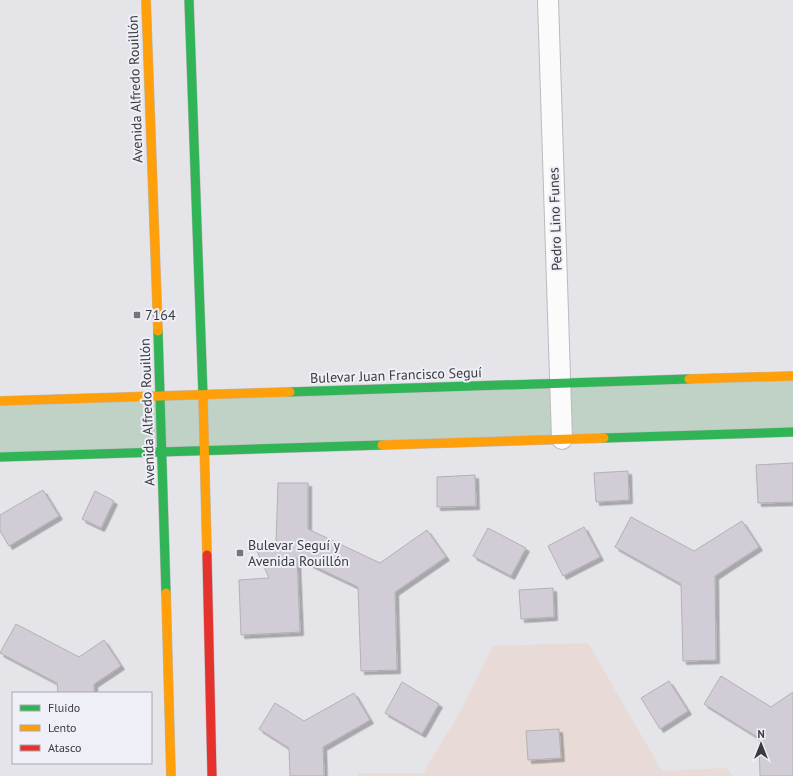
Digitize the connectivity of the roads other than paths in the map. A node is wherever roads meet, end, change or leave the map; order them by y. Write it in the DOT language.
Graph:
graph roads {
  1 [pos="146,0"];
  2 [pos="189,0"];
  3 [pos="548,0"];
  4 [pos="793,376"];
  5 [pos="560,384"];
  6 [pos="203,394"];
  7 [pos="160,396"];
  8 [pos="0,401"];
  9 [pos="793,432"];
  10 [pos="562,439"];
  11 [pos="205,450"];
  12 [pos="162,452"];
  13 [pos="0,457"];
  14 [pos="171,776"];
  15 [pos="212,776"];
  1 -- 7 [label="main road, Avenida Alfredo Rouillón"];
  2 -- 6 [label="main road"];
  3 -- 5 [label="street, Pedro Lino Funes"];
  4 -- 5 [label="main road, Bulevar Juan Francisco Seguí"];
  5 -- 6 [label="main road, Bulevar Juan Francisco Seguí"];
  5 -- 10 [label="street, Pedro Lino Funes"];
  6 -- 7 [label="main road, Bulevar Juan Francisco Seguí"];
  6 -- 11 [label="main road"];
  7 -- 8 [label="main road, Bulevar Juan Francisco Seguí"];
  7 -- 12 [label="main road, Avenida Alfredo Rouillón"];
  9 -- 10 [label="main road"];
  10 -- 11 [label="main road"];
  11 -- 12 [label="main road"];
  11 -- 15 [label="main road"];
  12 -- 13 [label="main road"];
  12 -- 14 [label="main road, Avenida Alfredo Rouillón"];
}
